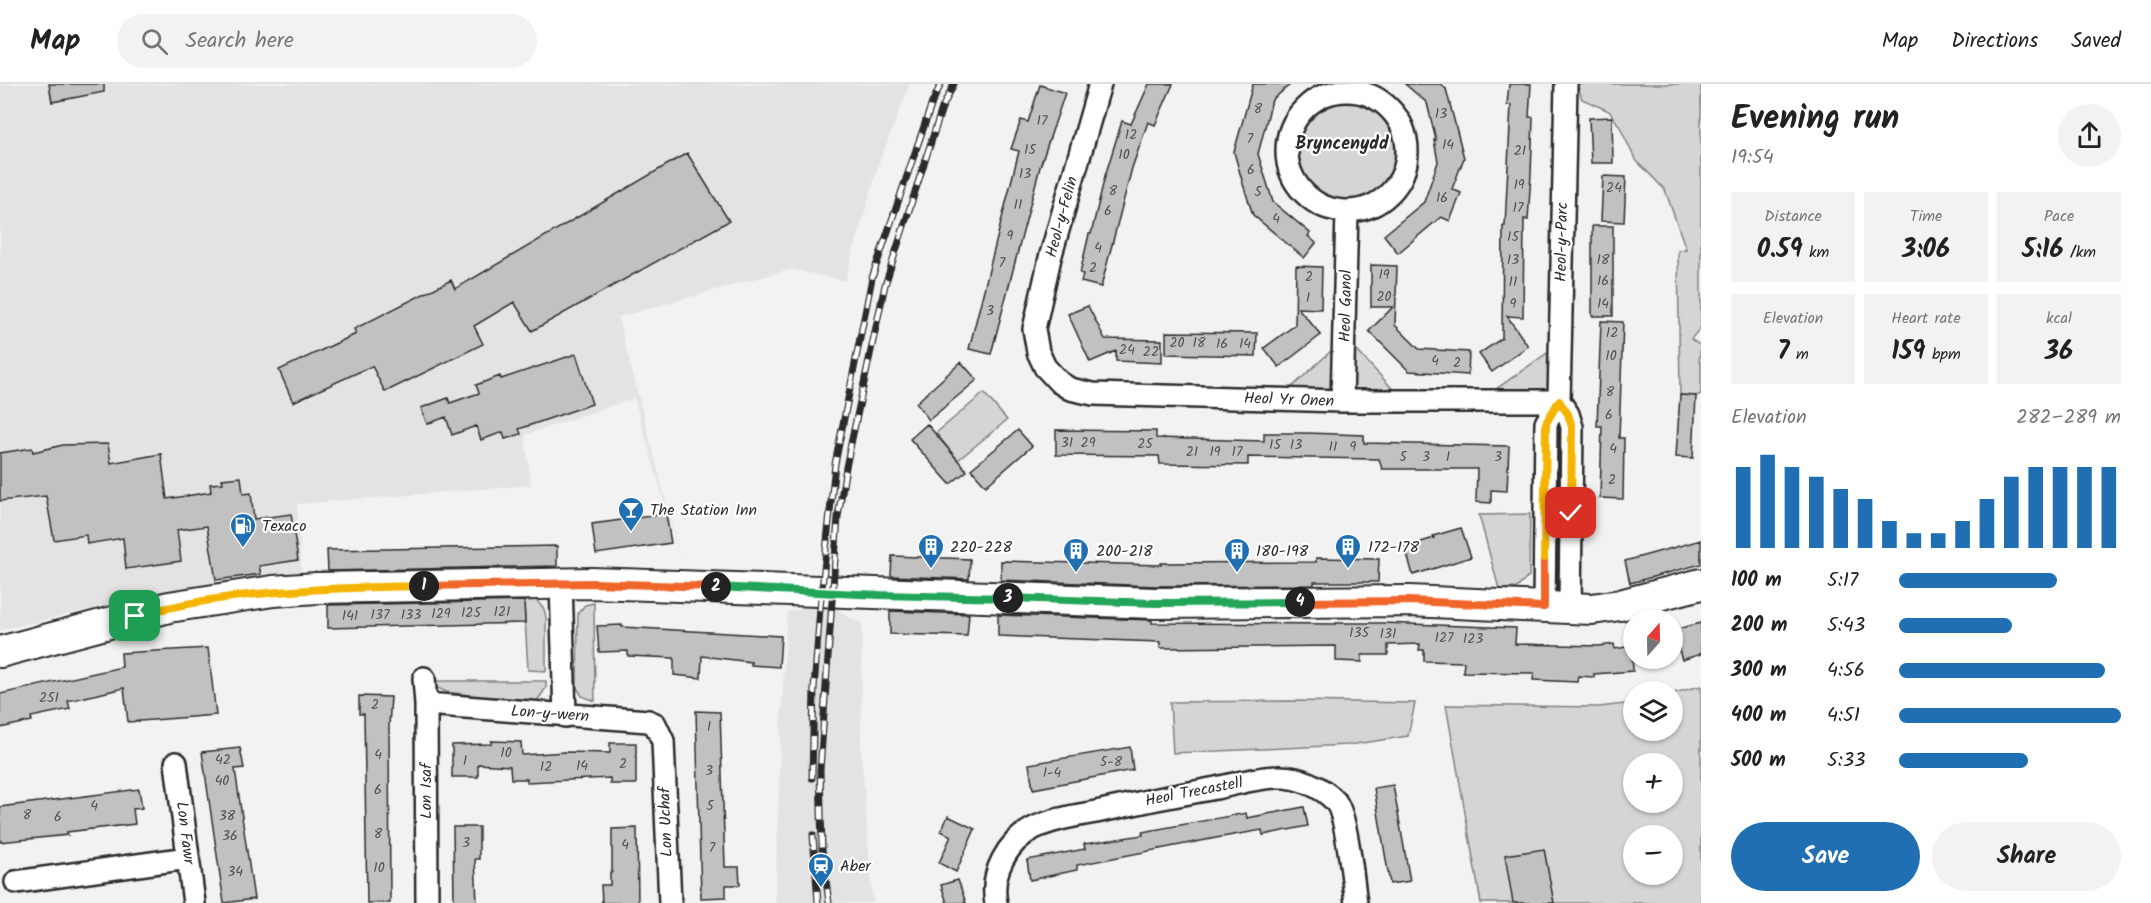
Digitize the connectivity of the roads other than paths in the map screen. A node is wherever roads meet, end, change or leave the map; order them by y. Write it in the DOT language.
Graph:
graph roads {
  1 [pos="1100,84"];
  2 [pos="1566,84"];
  3 [pos="1347,212"];
  4 [pos="1038,352"];
  5 [pos="1342,401"];
  6 [pos="1559,401"];
  7 [pos="561,583"];
  8 [pos="1701,584"];
  9 [pos="1556,608"];
  10 [pos="0,652"];
  11 [pos="424,678"];
  12 [pos="426,704"];
  13 [pos="564,716"];
  14 [pos="663,741"];
  15 [pos="176,763"];
  16 [pos="188,858"];
  17 [pos="16,882"];
  18 [pos="194,903"];
  19 [pos="427,903"];
  20 [pos="670,903"];
  21 [pos="996,903"];
  22 [pos="1356,903"];
  1 -- 4 [label="street, Heol-y-Felin"];
  2 -- 6 [label="street, Heol-y-Parc"];
  3 -- 3 [label="street"];
  3 -- 5 [label="street, Heol Ganol"];
  4 -- 5 [label="street, Heol Yr Onen"];
  5 -- 6 [label="street, Heol Yr Onen"];
  6 -- 9 [label="street, Heol-y-Parc"];
  7 -- 9 [label="main road"];
  7 -- 10 [label="main road"];
  7 -- 13 [label="street"];
  8 -- 9 [label="main road"];
  11 -- 12 [label="street, Lon Isaf"];
  12 -- 13 [label="street, Lon-y-wern"];
  12 -- 19 [label="street, Lon Isaf"];
  13 -- 14 [label="street, Lon-y-wern"];
  14 -- 20 [label="street, Lon Uchaf"];
  15 -- 16 [label="street, Lon Fawr"];
  16 -- 17 [label="street"];
  16 -- 18 [label="street, Lon Fawr"];
  21 -- 22 [label="street, Heol Trecastell"];
}
